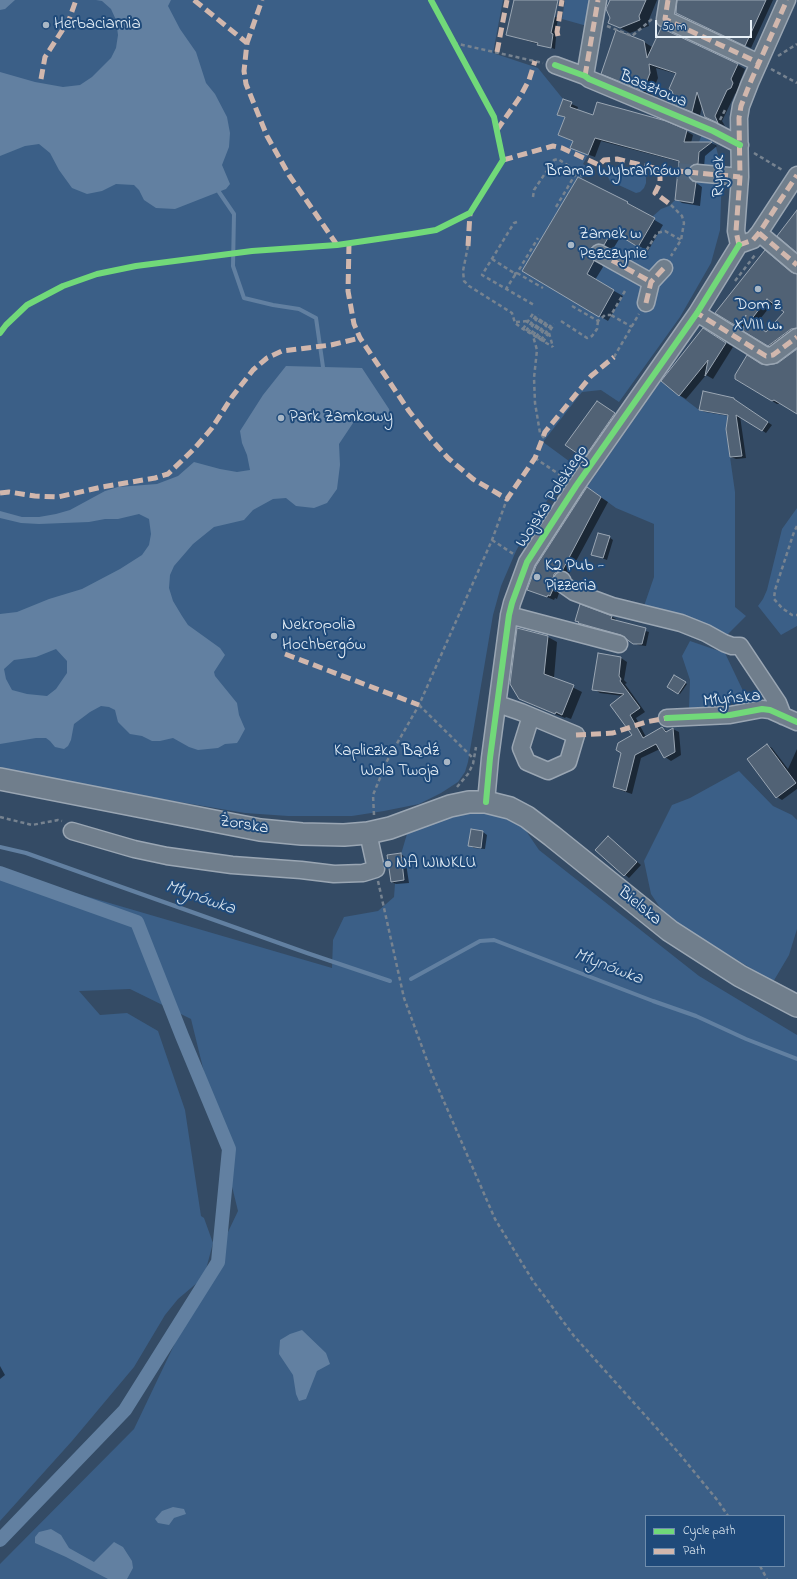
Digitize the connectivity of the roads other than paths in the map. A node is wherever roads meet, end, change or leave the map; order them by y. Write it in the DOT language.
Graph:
graph roads {
  1 [pos="598,0"];
  2 [pos="668,0"];
  3 [pos="787,0"];
  4 [pos="762,64"];
  5 [pos="555,66"];
  6 [pos="585,76"];
  7 [pos="740,145"];
  8 [pos="697,173"];
  9 [pos="740,177"];
  10 [pos="796,177"];
  11 [pos="763,236"];
  12 [pos="739,245"];
  13 [pos="599,253"];
  14 [pos="797,265"];
  15 [pos="664,268"];
  16 [pos="651,282"];
  17 [pos="646,303"];
  18 [pos="697,313"];
  19 [pos="797,337"];
  20 [pos="562,580"];
  21 [pos="509,615"];
  22 [pos="618,644"];
  23 [pos="498,704"];
  24 [pos="531,716"];
  25 [pos="667,718"];
  26 [pos="790,719"];
  27 [pos="0,779"];
  28 [pos="486,802"];
  29 [pos="371,827"];
  30 [pos="72,831"];
  31 [pos="797,1006"];
  1 -- 6 [label="street"];
  2 -- 4 [label="street"];
  3 -- 4 [label="street, Rynek"];
  4 -- 7 [label="street, Rynek"];
  5 -- 6 [label="street, Basztowa"];
  6 -- 7 [label="street, Basztowa"];
  7 -- 9 [label="street, Rynek"];
  8 -- 9 [label="street"];
  9 -- 12 [label="street, Rynek"];
  10 -- 11 [label="street"];
  11 -- 12 [label="street"];
  11 -- 14 [label="street"];
  12 -- 18 [label="street, Wojska Polskiego"];
  13 -- 16 [label="street"];
  15 -- 16 [label="street"];
  16 -- 17 [label="street"];
  18 -- 19 [label="street"];
  18 -- 21 [label="street, Wojska Polskiego"];
  20 -- 26 [label="street"];
  21 -- 22 [label="street"];
  21 -- 23 [label="street, Wojska Polskiego"];
  23 -- 24 [label="street"];
  23 -- 28 [label="street, Wojska Polskiego"];
  25 -- 26 [label="street, Młyńska"];
  27 -- 29 [label="main road, Żorska"];
  28 -- 29 [label="main road, Żorska"];
  28 -- 31 [label="main road, Bielska"];
  29 -- 30 [label="street"];
}
